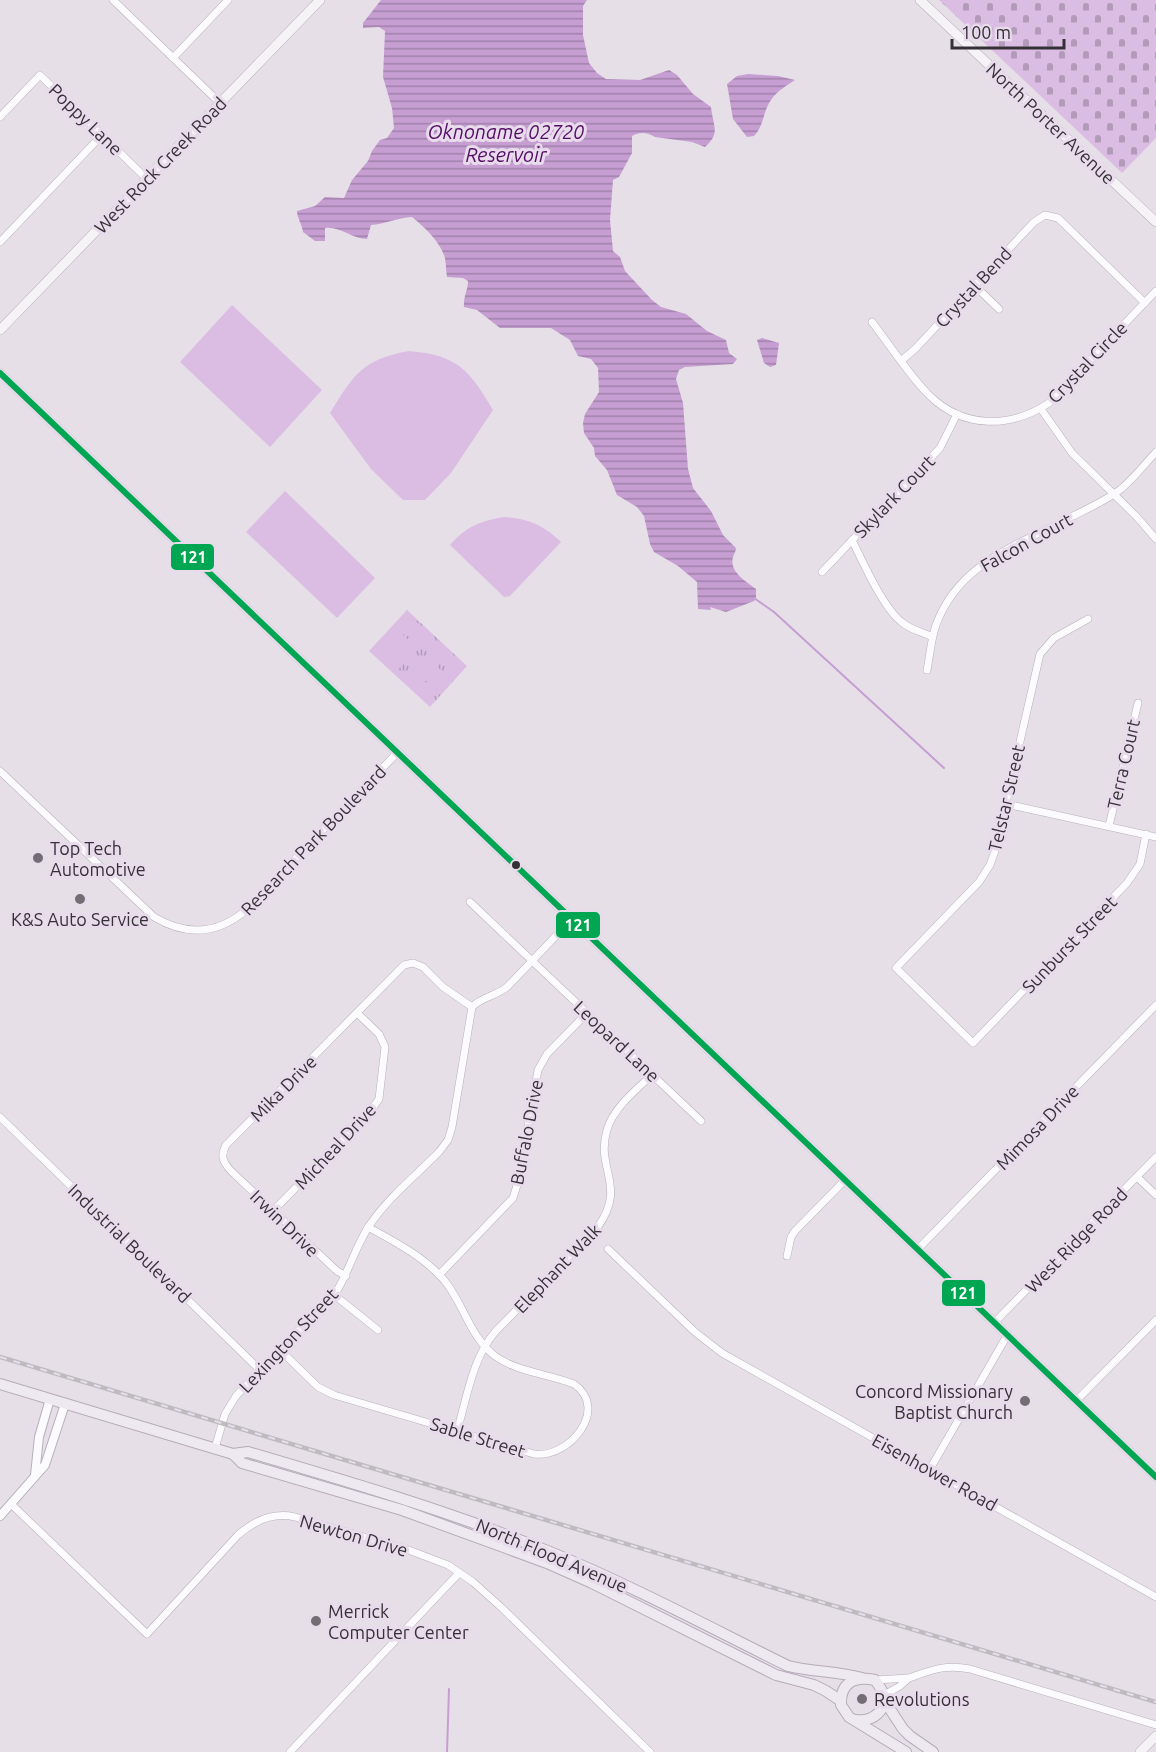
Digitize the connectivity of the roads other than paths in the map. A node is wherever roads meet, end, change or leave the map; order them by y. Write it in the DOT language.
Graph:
graph roads {
  1 [pos="113,0"];
  2 [pos="228,0"];
  3 [pos="320,0"];
  4 [pos="920,0"];
  5 [pos="173,58"];
  6 [pos="220,104"];
  7 [pos="0,117"];
  8 [pos="102,135"];
  9 [pos="147,179"];
  10 [pos="1156,222"];
  11 [pos="0,242"];
  12 [pos="975,286"];
  13 [pos="1156,291"];
  14 [pos="1145,303"];
  15 [pos="999,309"];
  16 [pos="872,322"];
  17 [pos="0,330"];
  18 [pos="902,360"];
  19 [pos="0,373"];
  20 [pos="1041,409"];
  21 [pos="957,414"];
  22 [pos="1156,452"];
  23 [pos="1113,494"];
  24 [pos="1156,539"];
  25 [pos="852,540"];
  26 [pos="822,572"];
  27 [pos="1088,619"];
  28 [pos="933,637"];
  29 [pos="927,670"];
  30 [pos="1138,703"];
  31 [pos="397,753"];
  32 [pos="0,771"];
  33 [pos="1006,804"];
  34 [pos="1109,826"];
  35 [pos="1146,834"];
  36 [pos="1156,837"];
  37 [pos="470,902"];
  38 [pos="572,919"];
  39 [pos="532,961"];
  40 [pos="1156,1005"];
  41 [pos="472,1007"];
  42 [pos="357,1013"];
  43 [pos="587,1013"];
  44 [pos="973,1043"];
  45 [pos="653,1074"];
  46 [pos="0,1117"];
  47 [pos="701,1121"];
  48 [pos="1156,1158"];
  49 [pos="227,1167"];
  50 [pos="1137,1177"];
  51 [pos="845,1180"];
  52 [pos="1156,1195"];
  53 [pos="273,1211"];
  54 [pos="368,1227"];
  55 [pos="918,1248"];
  56 [pos="608,1249"];
  57 [pos="787,1256"];
  58 [pos="439,1275"];
  59 [pos="346,1276"];
  60 [pos="333,1294"];
  61 [pos="1156,1320"];
  62 [pos="995,1322"];
  63 [pos="378,1330"];
  64 [pos="1008,1334"];
  65 [pos="484,1346"];
  66 [pos="280,1350"];
  67 [pos="260,1370"];
  68 [pos="0,1384"];
  69 [pos="50,1399"];
  70 [pos="1077,1401"];
  71 [pos="65,1404"];
  72 [pos="457,1431"];
  73 [pos="215,1448"];
  74 [pos="233,1454"];
  75 [pos="930,1469"];
  76 [pos="35,1475"];
  77 [pos="1156,1477"];
  78 [pos="11,1504"];
  79 [pos="0,1516"];
  80 [pos="459,1573"];
  81 [pos="1156,1598"];
  82 [pos="862,1678"];
  83 [pos="909,1678"];
  84 [pos="875,1680"];
  85 [pos="884,1697"];
  86 [pos="841,1701"];
  87 [pos="856,1720"];
  88 [pos="1156,1725"];
  89 [pos="1156,1736"];
  90 [pos="290,1752"];
  91 [pos="650,1752"];
  92 [pos="906,1752"];
  93 [pos="933,1752"];
  94 [pos="1140,1752"];
  1 -- 5 [label="street"];
  2 -- 5 [label="street"];
  3 -- 6 [label="main road, West Rock Creek Road"];
  4 -- 10 [label="main road, North Porter Avenue"];
  5 -- 6 [label="street"];
  6 -- 9 [label="main road, West Rock Creek Road"];
  7 -- 8 [label="street, Poppy Lane"];
  8 -- 9 [label="street, Poppy Lane"];
  8 -- 11 [label="street"];
  9 -- 17 [label="main road, West Rock Creek Road"];
  12 -- 14 [label="street, Crystal Bend"];
  12 -- 15 [label="street"];
  12 -- 18 [label="street, Crystal Bend"];
  13 -- 14 [label="street, Crystal Circle"];
  14 -- 20 [label="street, Crystal Circle"];
  16 -- 18 [label="street, Crystal Circle"];
  18 -- 21 [label="street, Crystal Circle"];
  19 -- 31 [label="street"];
  20 -- 21 [label="street, Crystal Circle"];
  20 -- 23 [label="street"];
  21 -- 25 [label="street, Skylark Court"];
  22 -- 23 [label="street, Falcon Court"];
  23 -- 24 [label="street"];
  23 -- 28 [label="street, Falcon Court"];
  25 -- 26 [label="street, Skylark Court"];
  25 -- 28 [label="street"];
  27 -- 33 [label="street, Telstar Street"];
  28 -- 29 [label="street, Falcon Court"];
  30 -- 34 [label="street, Terra Court"];
  31 -- 32 [label="street, Research Park Boulevard"];
  31 -- 38 [label="street"];
  33 -- 34 [label="street"];
  33 -- 44 [label="street, Telstar Street"];
  34 -- 35 [label="street"];
  35 -- 36 [label="street"];
  35 -- 44 [label="street, Sunburst Street"];
  37 -- 39 [label="street, Leopard Lane"];
  38 -- 39 [label="street"];
  38 -- 51 [label="street"];
  39 -- 41 [label="street"];
  39 -- 43 [label="street, Leopard Lane"];
  40 -- 55 [label="street, Mimosa Drive"];
  41 -- 42 [label="street, Mika Drive"];
  41 -- 54 [label="street, Lexington Street"];
  42 -- 49 [label="street, Mika Drive"];
  42 -- 53 [label="street, Micheal Drive"];
  43 -- 45 [label="street, Leopard Lane"];
  43 -- 58 [label="street, Buffalo Drive"];
  45 -- 47 [label="street, Leopard Lane"];
  45 -- 65 [label="street, Elephant Walk"];
  46 -- 67 [label="street, Industrial Boulevard"];
  48 -- 50 [label="street, West Ridge Road"];
  49 -- 53 [label="street, Irwin Drive"];
  50 -- 52 [label="street"];
  50 -- 62 [label="street, West Ridge Road"];
  51 -- 55 [label="street"];
  51 -- 57 [label="street"];
  53 -- 59 [label="street, Irwin Drive"];
  54 -- 58 [label="street, Sable Street"];
  54 -- 59 [label="street, Lexington Street"];
  55 -- 62 [label="street"];
  56 -- 75 [label="street, Eisenhower Road"];
  58 -- 65 [label="street, Sable Street"];
  59 -- 60 [label="street, Lexington Street"];
  60 -- 63 [label="street"];
  60 -- 66 [label="street, Lexington Street"];
  61 -- 70 [label="street"];
  62 -- 64 [label="street"];
  64 -- 70 [label="street"];
  64 -- 75 [label="street"];
  65 -- 72 [label="street, Elephant Walk"];
  65 -- 72 [label="street, Sable Street"];
  66 -- 67 [label="street, Lexington Street"];
  66 -- 72 [label="street, Sable Street"];
  67 -- 73 [label="street, Lexington Street"];
  68 -- 69 [label="main road, North Flood Avenue"];
  69 -- 71 [label="main road, North Flood Avenue"];
  69 -- 76 [label="street"];
  70 -- 77 [label="street"];
  71 -- 73 [label="main road, North Flood Avenue"];
  71 -- 76 [label="street"];
  73 -- 74 [label="main road, North Flood Avenue"];
  74 -- 82 [label="main road, North Flood Avenue"];
  74 -- 86 [label="main road, North Flood Avenue"];
  75 -- 81 [label="street, Eisenhower Road"];
  76 -- 78 [label="street"];
  78 -- 79 [label="street"];
  78 -- 80 [label="street, Newton Drive"];
  80 -- 90 [label="street"];
  80 -- 91 [label="street, Newton Drive"];
  82 -- 84 [label="main road"];
  82 -- 86 [label="main road"];
  83 -- 84 [label="street"];
  83 -- 85 [label="street"];
  83 -- 88 [label="street"];
  84 -- 85 [label="main road"];
  85 -- 87 [label="main road"];
  85 -- 93 [label="main road"];
  86 -- 87 [label="main road"];
  87 -- 92 [label="main road"];
  89 -- 94 [label="main road"];
}
